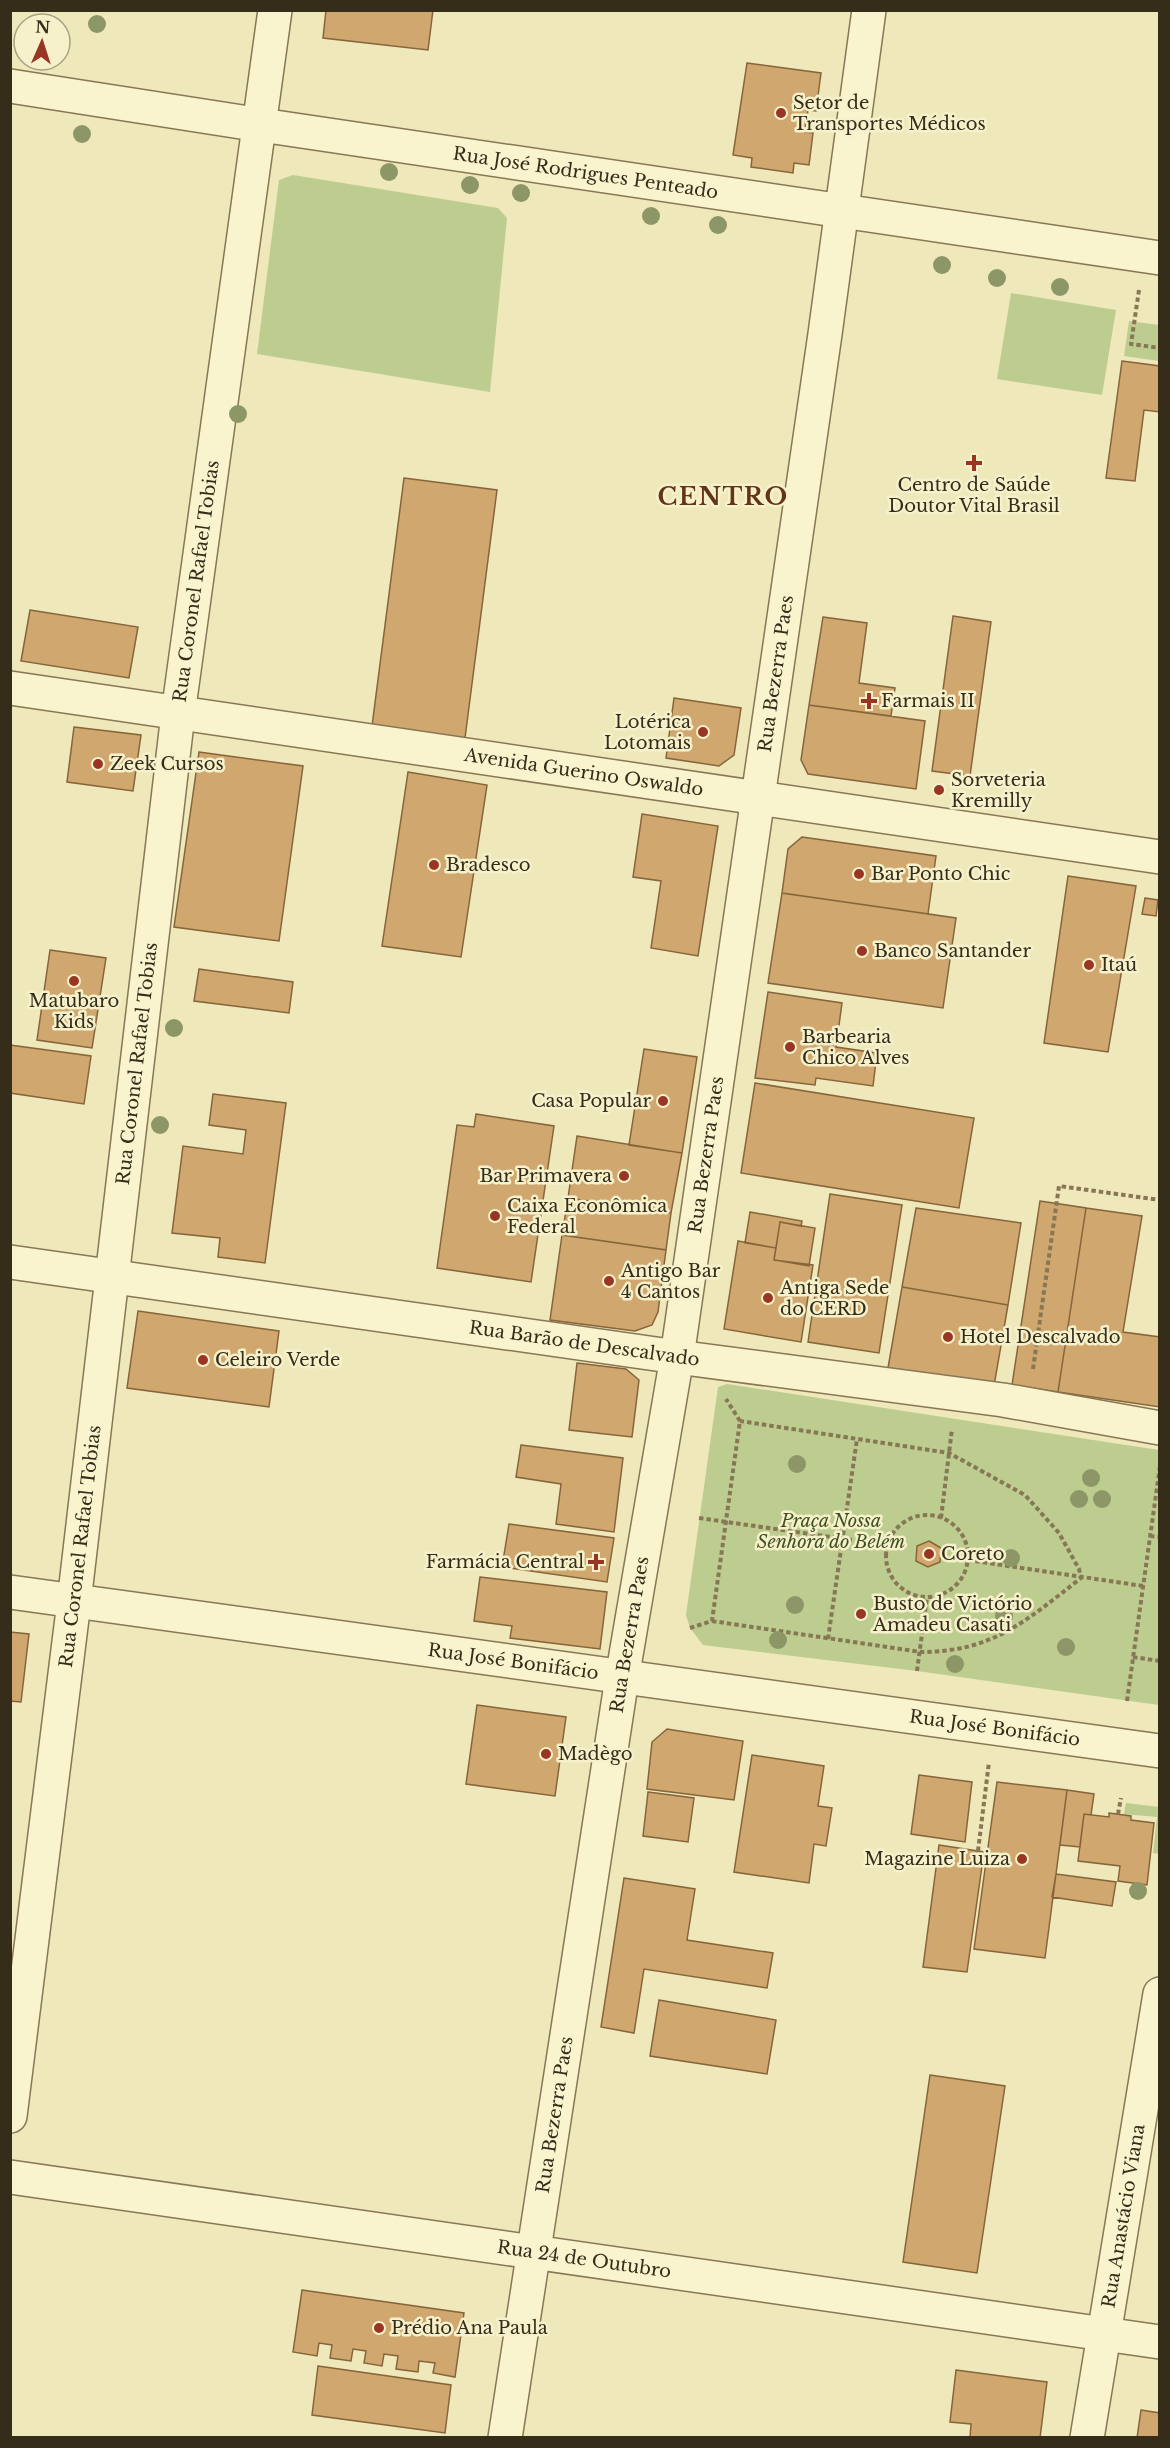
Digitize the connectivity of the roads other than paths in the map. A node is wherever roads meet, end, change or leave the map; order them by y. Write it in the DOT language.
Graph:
graph roads {
  1 [pos="275,10"];
  2 [pos="869,10"];
  3 [pos="10,86"];
  4 [pos="261,125"];
  5 [pos="841,212"];
  6 [pos="1152,257"];
  7 [pos="10,688"];
  8 [pos="178,714"];
  9 [pos="757,798"];
  10 [pos="1160,857"];
  11 [pos="10,1262"];
  12 [pos="111,1277"];
  13 [pos="677,1357"];
  14 [pos="1160,1428"];
  15 [pos="10,1592"];
  16 [pos="74,1602"];
  17 [pos="622,1678"];
  18 [pos="1160,1751"];
  19 [pos="1160,1994"];
  20 [pos="10,2116"];
  21 [pos="10,2177"];
  22 [pos="535,2252"];
  23 [pos="1104,2333"];
  24 [pos="1160,2342"];
  25 [pos="505,2438"];
  26 [pos="1087,2438"];
  1 -- 4 [label="street, Rua Coronel Rafael Tobias"];
  2 -- 5 [label="street, Rua Bezerra Paes"];
  3 -- 4 [label="street, Rua José Rodrigues Penteado"];
  4 -- 5 [label="street, Rua José Rodrigues Penteado"];
  4 -- 8 [label="street, Rua Coronel Rafael Tobias"];
  5 -- 6 [label="street, Rua José Rodrigues Penteado"];
  5 -- 9 [label="street, Rua Bezerra Paes"];
  7 -- 8 [label="street, Avenida Guerino Oswaldo"];
  8 -- 9 [label="street, Avenida Guerino Oswaldo"];
  8 -- 12 [label="street, Rua Coronel Rafael Tobias"];
  9 -- 10 [label="street, Avenida Guerino Oswaldo"];
  9 -- 13 [label="street, Rua Bezerra Paes"];
  11 -- 12 [label="street, Rua Barão de Descalvado"];
  12 -- 13 [label="street, Rua Barão de Descalvado"];
  12 -- 16 [label="street, Rua Coronel Rafael Tobias"];
  13 -- 14 [label="street, Rua Barão de Descalvado"];
  13 -- 17 [label="street, Rua Bezerra Paes"];
  15 -- 16 [label="street, Rua José Bonifácio"];
  16 -- 17 [label="street, Rua José Bonifácio"];
  16 -- 20 [label="street, Rua Coronel Rafael Tobias"];
  17 -- 18 [label="street, Rua José Bonifácio"];
  17 -- 22 [label="street, Rua Bezerra Paes"];
  19 -- 23 [label="street, Rua Anastácio Viana"];
  21 -- 22 [label="street, Rua 24 de Outubro"];
  22 -- 23 [label="street, Rua 24 de Outubro"];
  22 -- 25 [label="street, Rua Bezerra Paes"];
  23 -- 24 [label="street, Rua 24 de Outubro"];
  23 -- 26 [label="street, Rua Anastácio Viana"];
}
